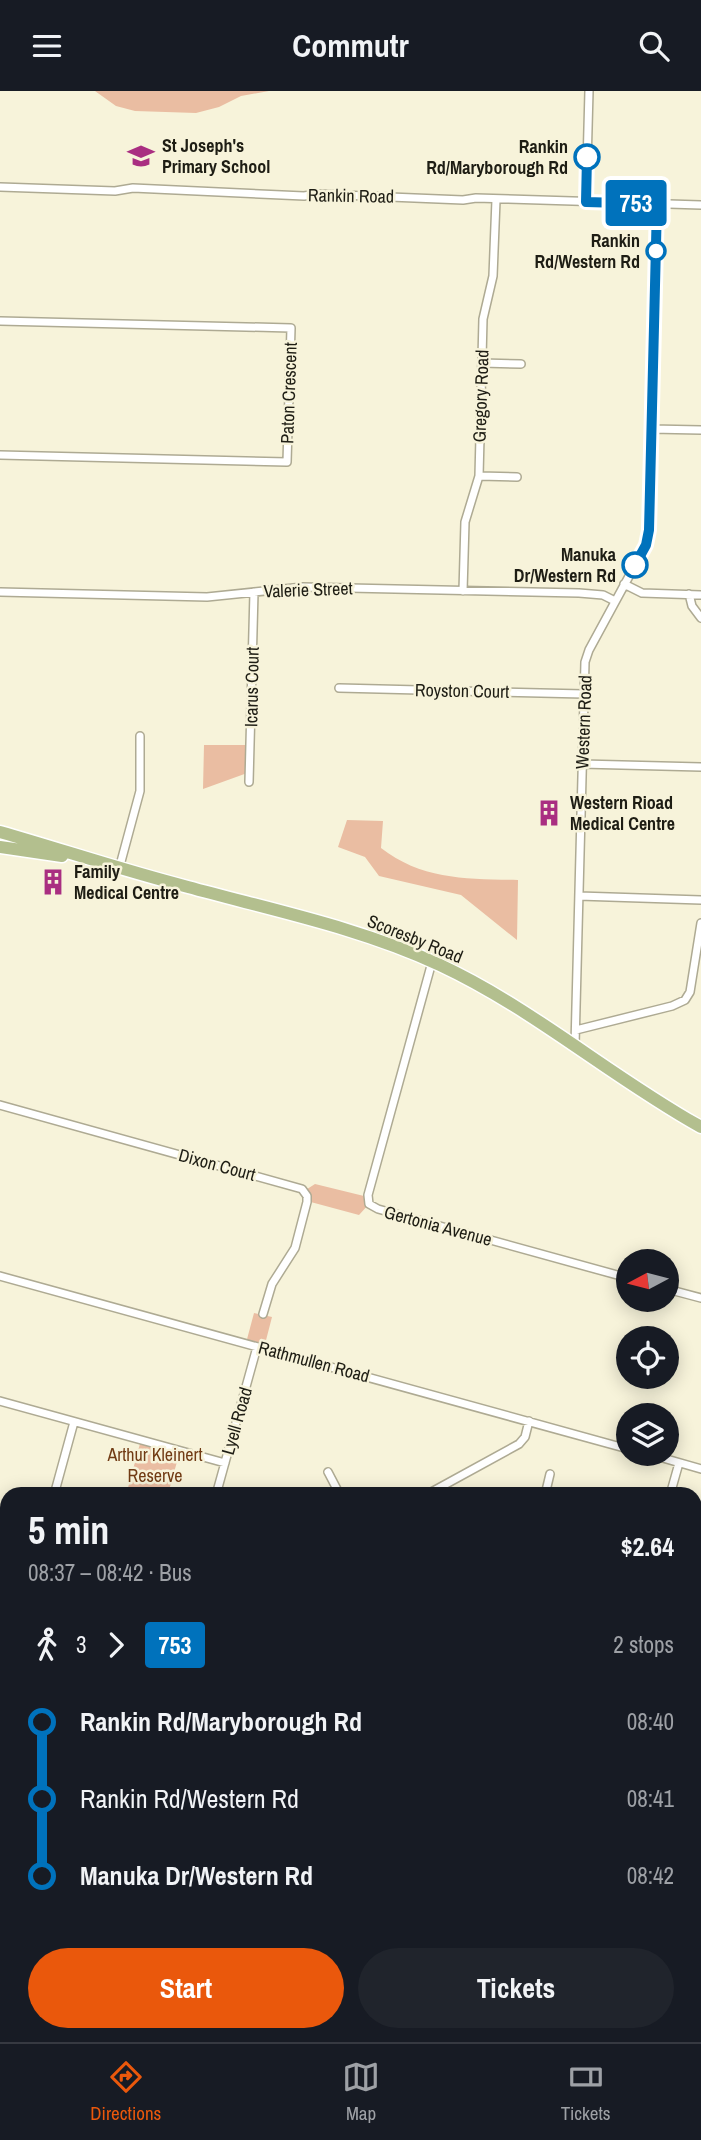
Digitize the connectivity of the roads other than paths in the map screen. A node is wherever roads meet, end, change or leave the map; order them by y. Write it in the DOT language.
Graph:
graph roads {
  1 [pos="589,91"];
  2 [pos="0,187"];
  3 [pos="496,200"];
  4 [pos="586,202"];
  5 [pos="657,204"];
  6 [pos="701,205"];
  7 [pos="0,321"];
  8 [pos="482,363"];
  9 [pos="521,364"];
  10 [pos="651,429"];
  11 [pos="701,430"];
  12 [pos="0,455"];
  13 [pos="478,476"];
  14 [pos="517,477"];
  15 [pos="624,584"];
  16 [pos="463,591"];
  17 [pos="0,592"];
  18 [pos="254,592"];
  19 [pos="689,594"];
  20 [pos="701,595"];
  21 [pos="615,601"];
  22 [pos="701,618"];
  23 [pos="339,688"];
  24 [pos="584,694"];
  25 [pos="140,736"];
  26 [pos="582,764"];
  27 [pos="701,767"];
  28 [pos="249,782"];
  29 [pos="2,832"];
  30 [pos="4,849"];
  31 [pos="83,859"];
  32 [pos="119,869"];
  33 [pos="579,896"];
  34 [pos="701,900"];
  35 [pos="701,923"];
  36 [pos="432,962"];
  37 [pos="576,1030"];
  38 [pos="575,1045"];
  39 [pos="0,1105"];
  40 [pos="701,1127"];
  41 [pos="616,1275"];
  42 [pos="0,1276"];
  43 [pos="679,1292"];
  44 [pos="701,1298"];
  45 [pos="263,1314"];
  46 [pos="257,1346"];
  47 [pos="0,1401"];
  48 [pos="529,1421"];
  49 [pos="74,1422"];
  50 [pos="616,1446"];
  51 [pos="679,1462"];
  52 [pos="225,1463"];
  53 [pos="678,1466"];
  54 [pos="701,1469"];
  55 [pos="328,1472"];
  56 [pos="550,1474"];
  57 [pos="56,1487"];
  58 [pos="218,1487"];
  59 [pos="336,1487"];
  60 [pos="441,1487"];
  61 [pos="546,1487"];
  62 [pos="672,1487"];
  1 -- 4 [label="street"];
  2 -- 3 [label="street, Rankin Road"];
  3 -- 4 [label="street, Rankin Road"];
  3 -- 8 [label="street, Gregory Road"];
  4 -- 5 [label="street, Rankin Road"];
  5 -- 6 [label="street, Rankin Road"];
  5 -- 10 [label="street, Western Road"];
  7 -- 12 [label="street, Paton Crescent"];
  8 -- 9 [label="street"];
  8 -- 13 [label="street, Gregory Road"];
  10 -- 11 [label="street"];
  10 -- 15 [label="street, Western Road"];
  13 -- 14 [label="street"];
  13 -- 16 [label="street, Gregory Road"];
  15 -- 19 [label="street"];
  15 -- 21 [label="street, Western Road"];
  16 -- 18 [label="street, Valerie Street"];
  16 -- 21 [label="street, Valerie Street"];
  17 -- 18 [label="street, Valerie Street"];
  18 -- 28 [label="street, Icarus Court"];
  19 -- 20 [label="street"];
  19 -- 22 [label="street"];
  21 -- 24 [label="street, Western Road"];
  23 -- 24 [label="street, Royston Court"];
  24 -- 26 [label="street, Western Road"];
  25 -- 32 [label="street"];
  26 -- 27 [label="street"];
  26 -- 33 [label="street, Western Road"];
  29 -- 31 [label="main road, Scoresby Road"];
  30 -- 31 [label="main road, Scoresby Road"];
  31 -- 32 [label="main road, Scoresby Road"];
  32 -- 36 [label="main road, Scoresby Road"];
  33 -- 34 [label="street"];
  33 -- 37 [label="street, Western Road"];
  35 -- 37 [label="street"];
  36 -- 38 [label="main road, Scoresby Road"];
  36 -- 41 [label="street, Gertonia Avenue"];
  37 -- 38 [label="street, Western Road"];
  38 -- 40 [label="main road, Scoresby Road"];
  39 -- 45 [label="street, Dixon Court"];
  42 -- 46 [label="street, Rathmullen Road"];
  43 -- 44 [label="street"];
  46 -- 48 [label="street, Rathmullen Road"];
  46 -- 52 [label="street, Lyell Road"];
  47 -- 49 [label="street"];
  48 -- 50 [label="street, Rathmullen Road"];
  48 -- 60 [label="street"];
  49 -- 52 [label="street"];
  49 -- 57 [label="street"];
  51 -- 54 [label="street"];
  52 -- 58 [label="street, Lyell Road"];
  53 -- 62 [label="street"];
  55 -- 59 [label="street"];
  56 -- 61 [label="street"];
}
